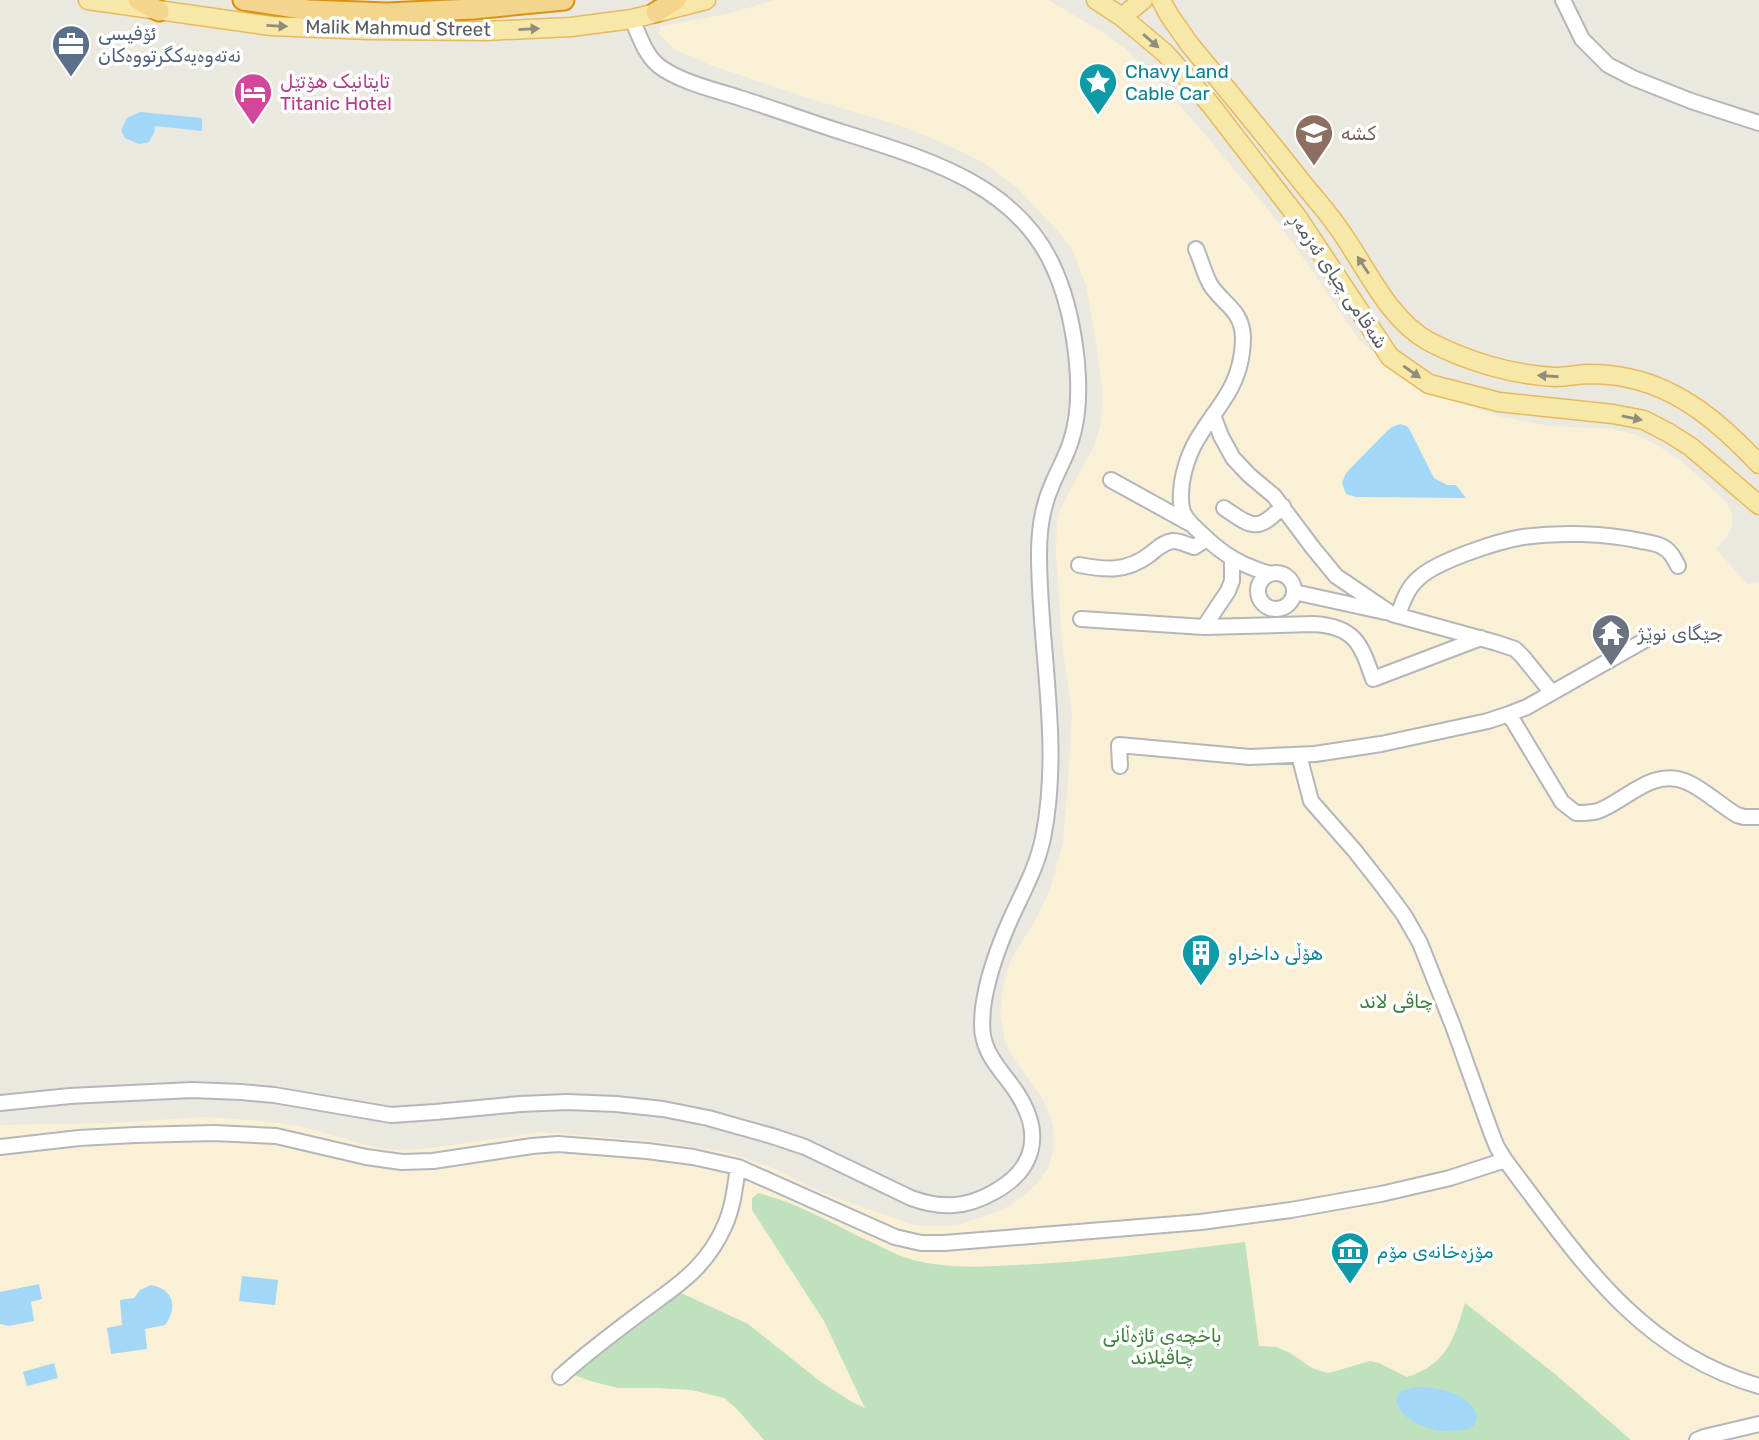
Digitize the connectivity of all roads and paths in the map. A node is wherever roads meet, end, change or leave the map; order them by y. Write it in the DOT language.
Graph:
graph roads {
  1 [pos="88,0"];
  2 [pos="138,0"];
  3 [pos="243,0"];
  4 [pos="564,0"];
  5 [pos="676,0"];
  6 [pos="706,0"];
  7 [pos="1096,0"];
  8 [pos="1143,0"];
  9 [pos="1161,0"];
  10 [pos="1563,0"];
  11 [pos="159,11"];
  12 [pos="656,12"];
  13 [pos="1122,17"];
  14 [pos="632,19"];
  15 [pos="1759,123"];
  16 [pos="1196,249"];
  17 [pos="1213,415"];
  18 [pos="1759,464"];
  19 [pos="1111,480"];
  20 [pos="1759,505"];
  21 [pos="1283,506"];
  22 [pos="1224,508"];
  23 [pos="1191,524"];
  24 [pos="1207,540"];
  25 [pos="1232,560"];
  26 [pos="1079,565"];
  27 [pos="1678,566"];
  28 [pos="1270,574"];
  29 [pos="1294,592"];
  30 [pos="1395,614"];
  31 [pos="1081,619"];
  32 [pos="1204,627"];
  33 [pos="1481,638"];
  34 [pos="1647,639"];
  35 [pos="1552,693"];
  36 [pos="1508,714"];
  37 [pos="1299,755"];
  38 [pos="1120,766"];
  39 [pos="1757,816"];
  40 [pos="0,1103"];
  41 [pos="0,1147"];
  42 [pos="1505,1160"];
  43 [pos="738,1167"];
  44 [pos="560,1377"];
  45 [pos="1759,1386"];
  46 [pos="1759,1424"];
  47 [pos="1697,1440"];
  1 -- 11 [label="main road, Malik Mahmud Street"];
  2 -- 11 [label="highway"];
  3 -- 4 [label="highway"];
  5 -- 12 [label="highway"];
  6 -- 12 [label="main road, Malik Mahmud Street"];
  7 -- 13 [label="main road, شەقامی چیای ئەزمەڕ"];
  8 -- 13 [label="main road"];
  18 -- 9 [label="main road, شەقامی چیای ئەزمەڕ, one-way"];
  10 -- 15 [label="street"];
  11 -- 14 [label="main road, Malik Mahmud Street, one-way"];
  12 -- 14 [label="main road, Malik Mahmud Street"];
  13 -- 20 [label="main road, شەقامی چیای ئەزمەڕ, one-way"];
  14 -- 40 [label="street"];
  16 -- 17 [label="street"];
  17 -- 21 [label="street"];
  17 -- 23 [label="street"];
  19 -- 23 [label="street"];
  21 -- 22 [label="street"];
  21 -- 30 [label="street"];
  23 -- 24 [label="street"];
  24 -- 25 [label="street"];
  24 -- 26 [label="street"];
  25 -- 28 [label="street"];
  25 -- 32 [label="street"];
  27 -- 30 [label="street"];
  28 -- 29 [label="street"];
  28 -- 29 [label="street"];
  29 -- 30 [label="street"];
  30 -- 33 [label="street"];
  31 -- 32 [label="street"];
  32 -- 33 [label="street"];
  33 -- 35 [label="street"];
  34 -- 35 [label="street"];
  35 -- 36 [label="street"];
  36 -- 37 [label="street"];
  36 -- 39 [label="street"];
  37 -- 38 [label="street"];
  37 -- 42 [label="street"];
  41 -- 43 [label="street"];
  42 -- 43 [label="street"];
  42 -- 45 [label="street"];
  43 -- 44 [label="street"];
  46 -- 47 [label="street"];
}
